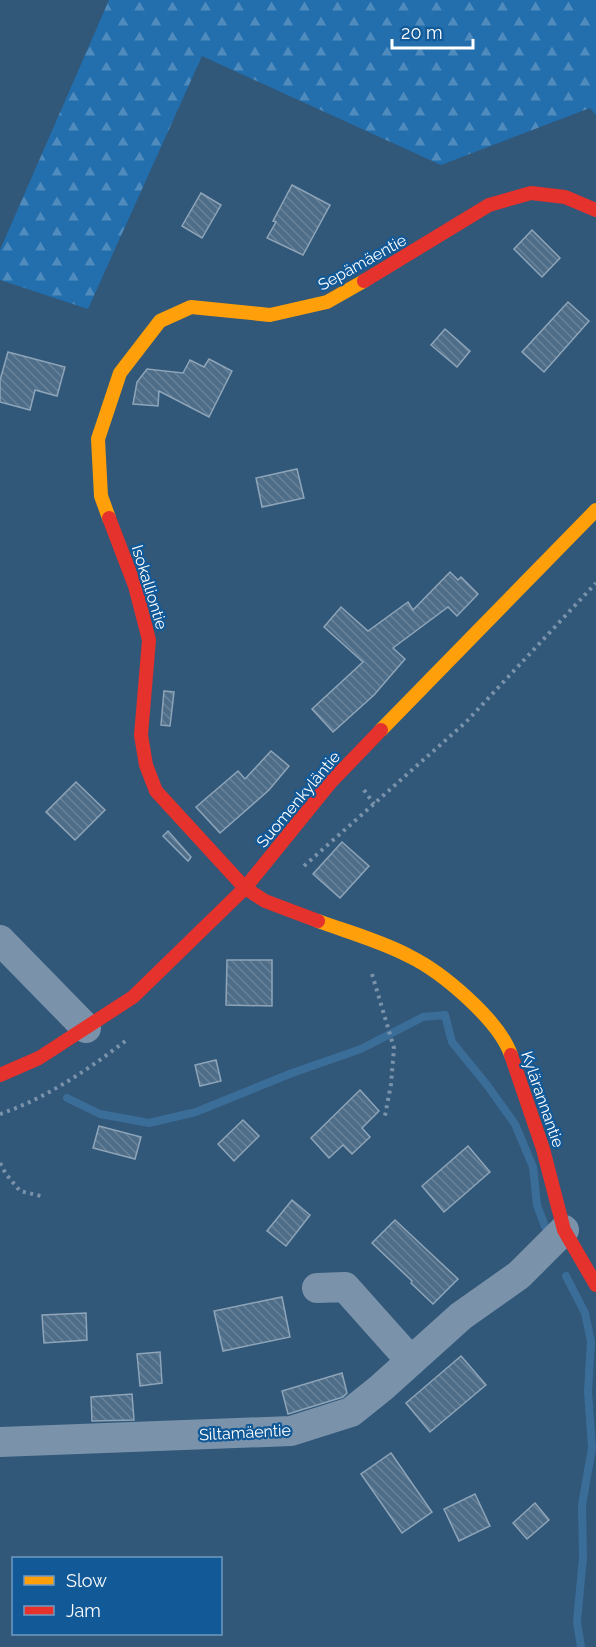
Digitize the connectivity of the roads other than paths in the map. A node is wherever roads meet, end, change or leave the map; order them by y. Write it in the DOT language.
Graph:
graph roads {
  1 [pos="596,210"];
  2 [pos="120,373"];
  3 [pos="596,510"];
  4 [pos="246,888"];
  5 [pos="0,940"];
  6 [pos="86,1028"];
  7 [pos="0,1075"];
  8 [pos="564,1230"];
  9 [pos="596,1285"];
  10 [pos="317,1288"];
  11 [pos="411,1361"];
  12 [pos="0,1442"];
  1 -- 2 [label="street, Sepämäentie"];
  2 -- 4 [label="street, Isokalliontie"];
  3 -- 4 [label="street, Suomenkyläntie"];
  4 -- 6 [label="street, Suomenkyläntie"];
  4 -- 8 [label="street, Kylärannantie"];
  5 -- 6 [label="street"];
  6 -- 7 [label="street, Suomenkyläntie"];
  8 -- 9 [label="street, Kylärannantie"];
  8 -- 11 [label="street, Siltamäentie"];
  10 -- 11 [label="street"];
  11 -- 12 [label="street, Siltamäentie"];
}
